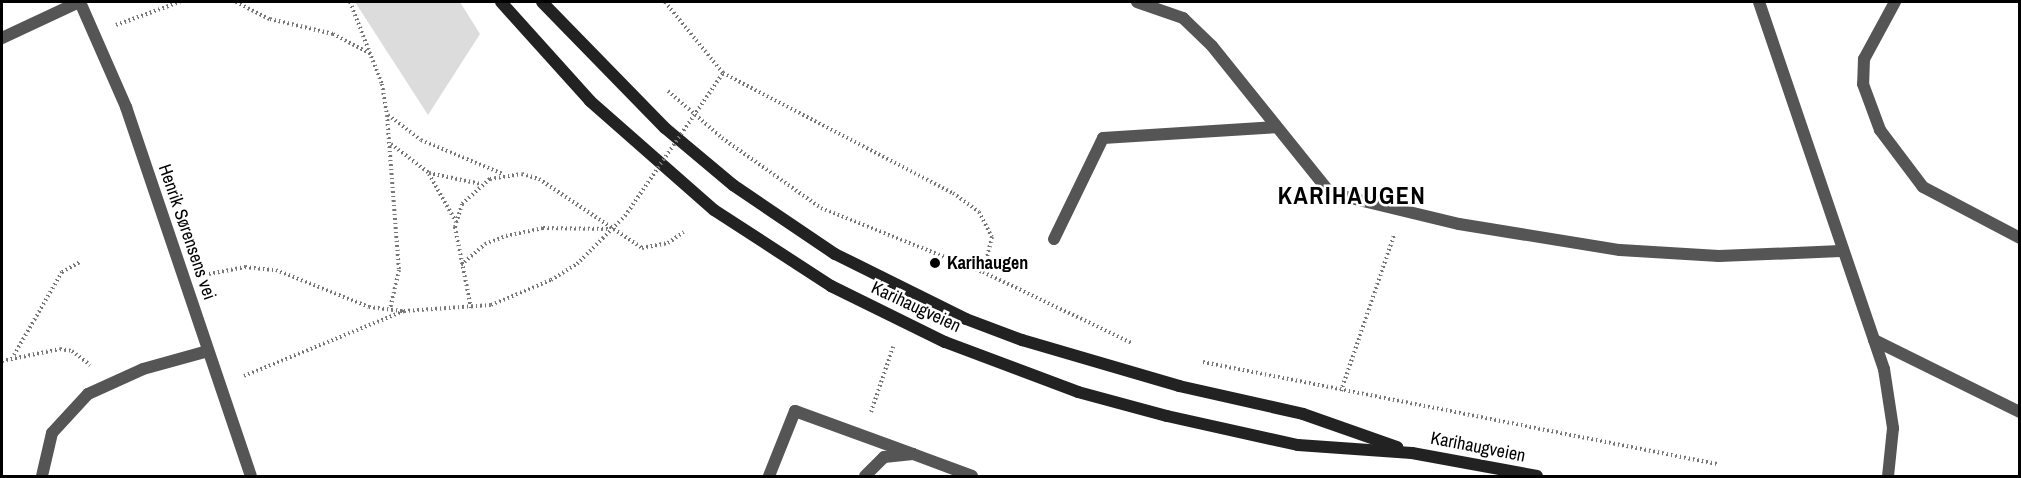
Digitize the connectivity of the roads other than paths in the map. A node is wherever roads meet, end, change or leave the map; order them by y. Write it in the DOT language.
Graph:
graph roads {
  1 [pos="80,2"];
  2 [pos="501,2"];
  3 [pos="542,2"];
  4 [pos="1137,2"];
  5 [pos="1759,2"];
  6 [pos="1895,2"];
  7 [pos="2,38"];
  8 [pos="1276,127"];
  9 [pos="2019,238"];
  10 [pos="1054,239"];
  11 [pos="1840,251"];
  12 [pos="1874,340"];
  13 [pos="208,351"];
  14 [pos="2019,412"];
  15 [pos="1412,453"];
  16 [pos="913,454"];
  17 [pos="42,477"];
  18 [pos="251,477"];
  19 [pos="769,477"];
  20 [pos="865,477"];
  21 [pos="972,477"];
  22 [pos="1537,477"];
  23 [pos="1888,477"];
  1 -- 7 [label="street"];
  1 -- 13 [label="street, Henrik Sørensens vei"];
  2 -- 15 [label="main road, Karihaugveien"];
  3 -- 15 [label="main road, Karihaugveien"];
  4 -- 8 [label="street"];
  5 -- 11 [label="street"];
  6 -- 9 [label="street"];
  8 -- 10 [label="street"];
  8 -- 11 [label="street"];
  11 -- 12 [label="street"];
  12 -- 14 [label="street"];
  12 -- 23 [label="street"];
  13 -- 17 [label="street"];
  13 -- 18 [label="street, Henrik Sørensens vei"];
  15 -- 22 [label="main road, Karihaugveien"];
  16 -- 19 [label="street"];
  16 -- 20 [label="street"];
  16 -- 21 [label="street"];
}
